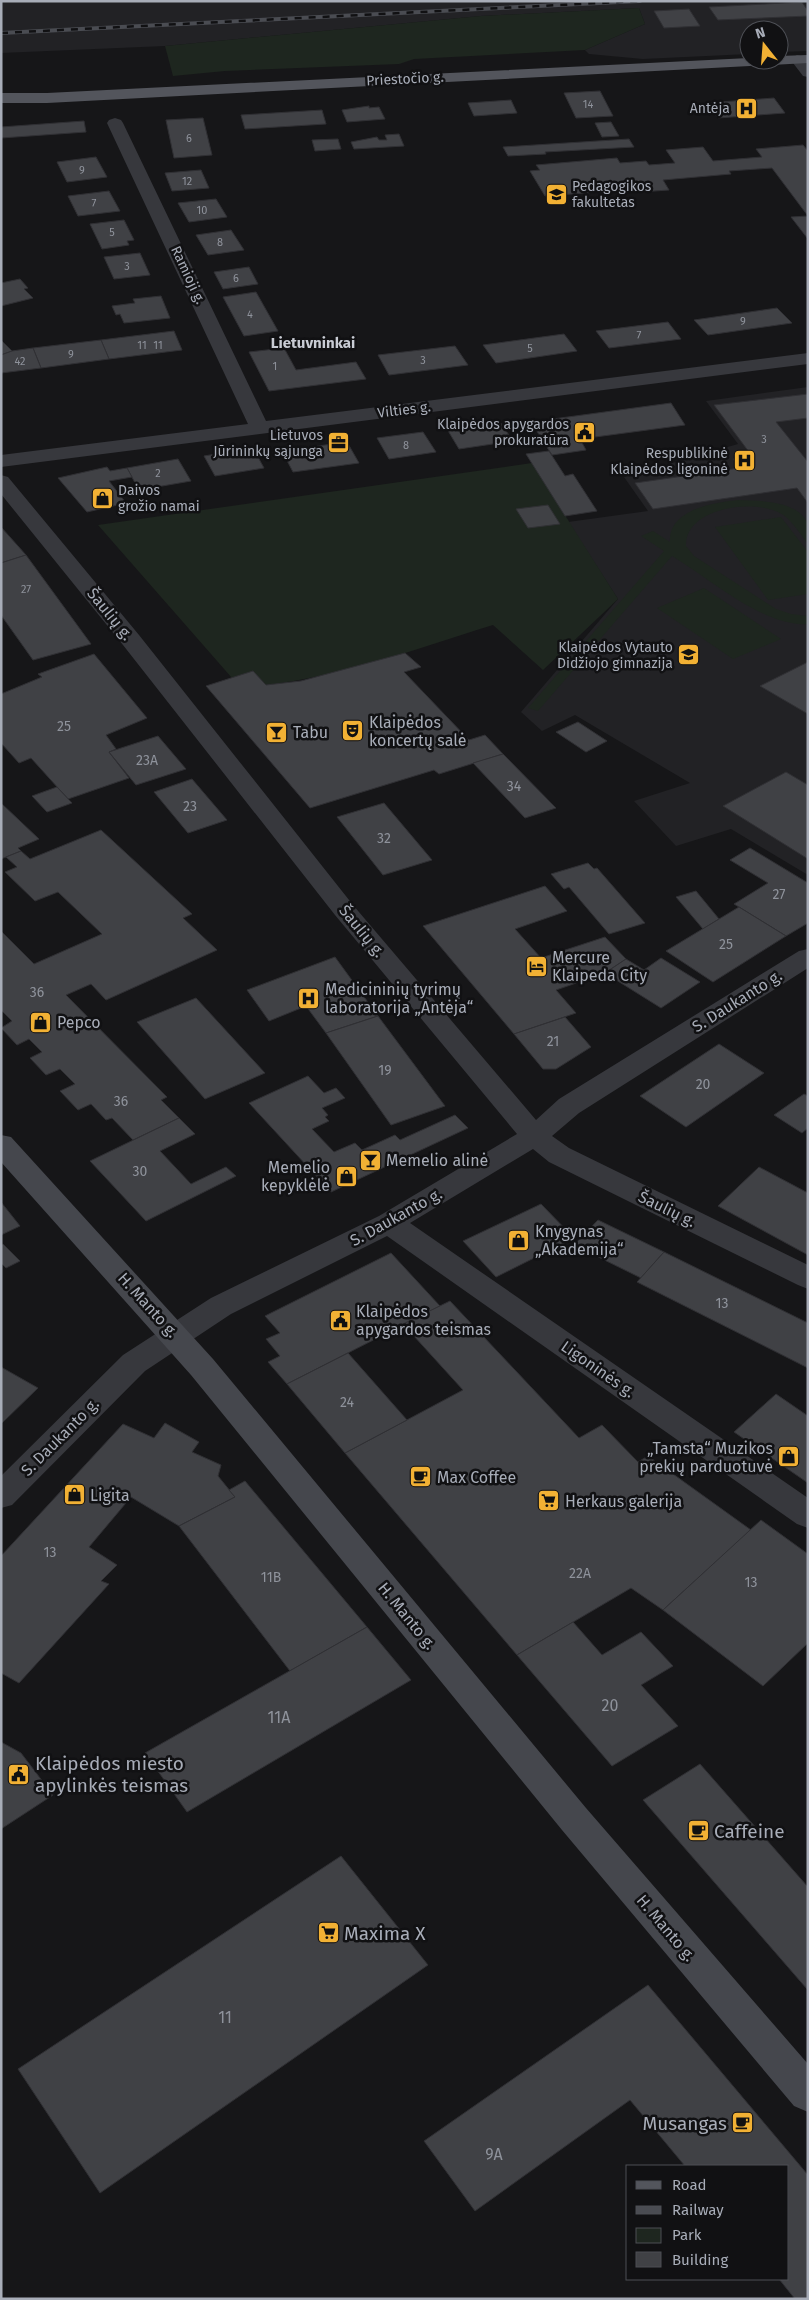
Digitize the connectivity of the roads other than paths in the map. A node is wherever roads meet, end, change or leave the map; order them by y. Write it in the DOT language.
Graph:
graph roads {
  1 [pos="802,59"];
  2 [pos="808,73"];
  3 [pos="1,98"];
  4 [pos="115,123"];
  5 [pos="808,358"];
  6 [pos="260,428"];
  7 [pos="1,461"];
  8 [pos="1,481"];
  9 [pos="808,957"];
  10 [pos="534,1136"];
  11 [pos="1,1144"];
  12 [pos="389,1223"];
  13 [pos="808,1278"];
  14 [pos="175,1336"];
  15 [pos="1,1496"];
  16 [pos="808,1515"];
  17 [pos="808,2093"];
  1 -- 2 [label="street"];
  1 -- 3 [label="main road, Priestočio g."];
  4 -- 6 [label="street, Ramioji g."];
  5 -- 6 [label="street, Vilties g."];
  6 -- 7 [label="street, Vilties g."];
  8 -- 10 [label="street, Šaulių g."];
  9 -- 10 [label="street, S. Daukanto g."];
  10 -- 12 [label="street, S. Daukanto g."];
  10 -- 13 [label="street, Šaulių g."];
  11 -- 14 [label="main road, H. Manto g."];
  12 -- 14 [label="street, S. Daukanto g."];
  12 -- 16 [label="street, Ligoninės g."];
  14 -- 15 [label="street, S. Daukanto g."];
  14 -- 17 [label="main road, H. Manto g."];
}
